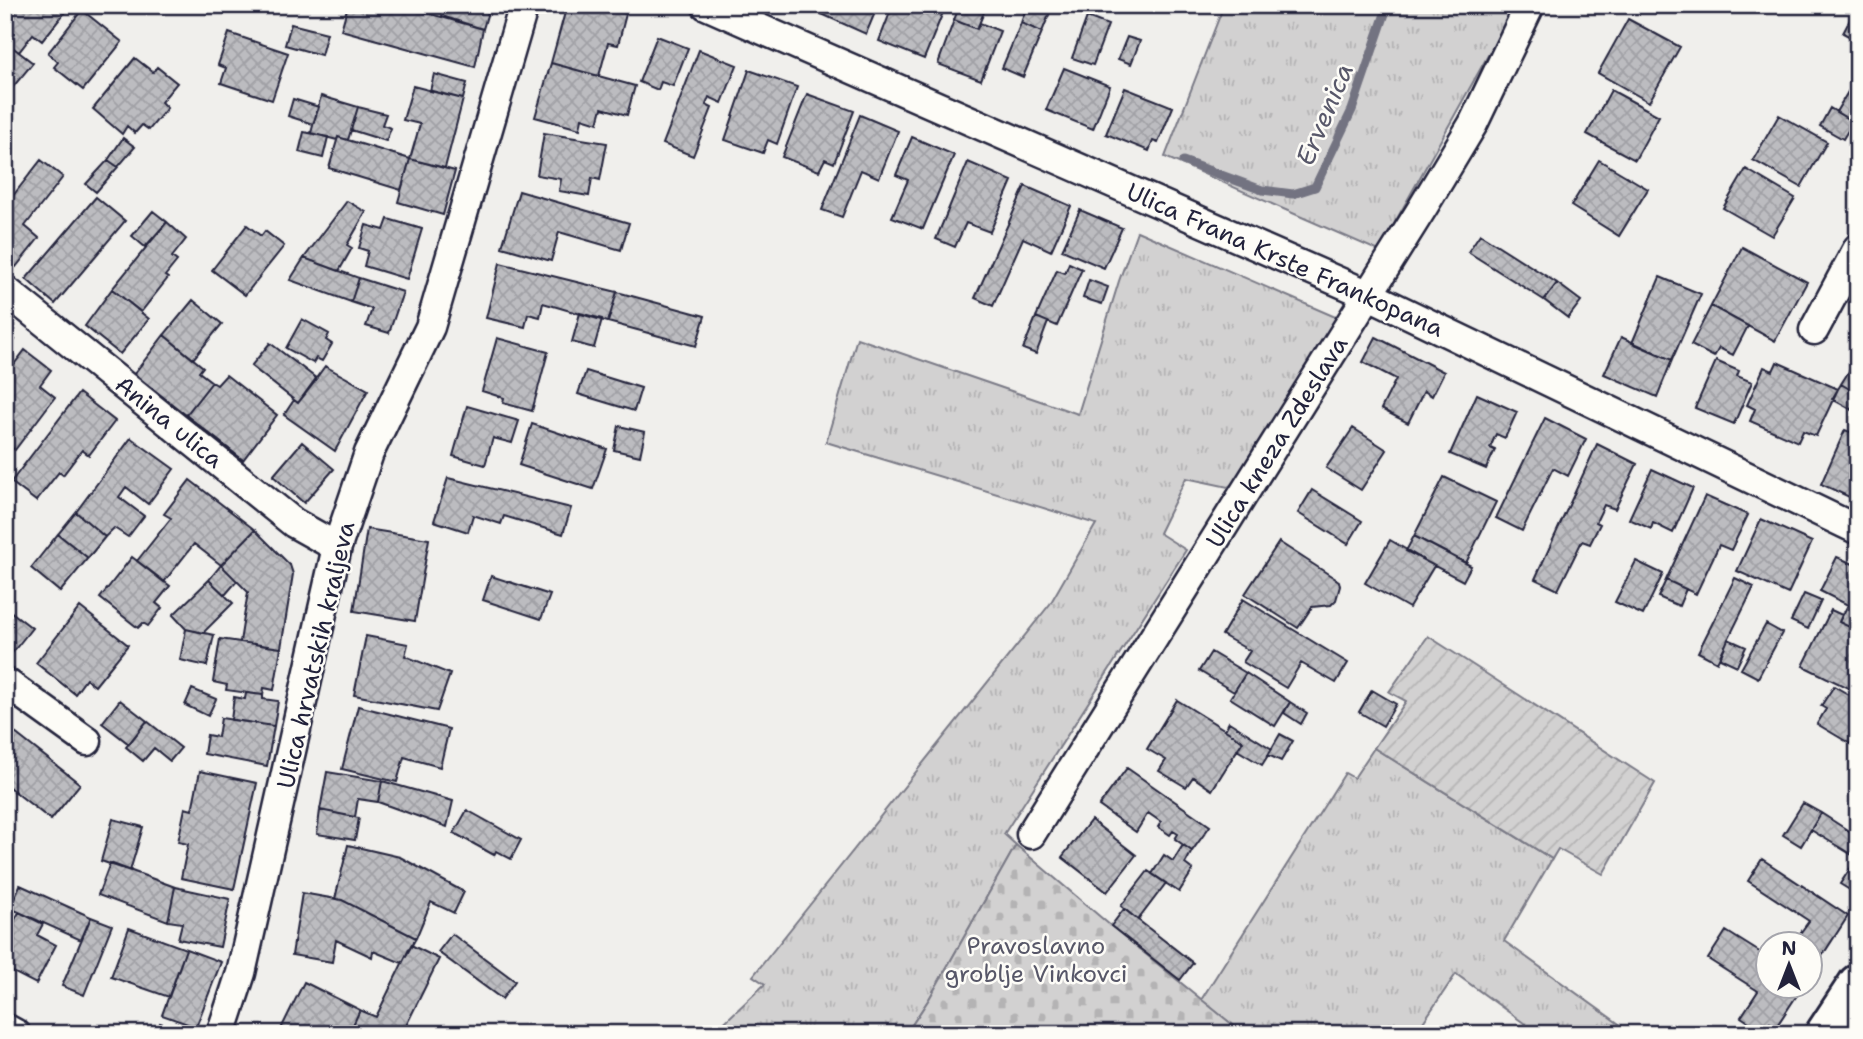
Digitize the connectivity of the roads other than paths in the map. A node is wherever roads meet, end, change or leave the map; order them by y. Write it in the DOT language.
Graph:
graph roads {
  1 [pos="524,5"];
  2 [pos="706,5"];
  3 [pos="1530,5"];
  4 [pos="1858,248"];
  5 [pos="5,290"];
  6 [pos="1369,295"];
  7 [pos="1814,330"];
  8 [pos="1858,530"];
  9 [pos="337,547"];
  10 [pos="5,682"];
  11 [pos="87,741"];
  12 [pos="1031,834"];
  13 [pos="1858,984"];
  14 [pos="5,1028"];
  15 [pos="16,1034"];
  16 [pos="221,1034"];
  17 [pos="1825,1034"];
  1 -- 9 [label="street, Ulica hrvatskih kraljeva"];
  2 -- 6 [label="street, Ulica Frana Krste Frankopana"];
  3 -- 6 [label="street, Ulica kneza Zdeslava"];
  4 -- 7 [label="street"];
  5 -- 9 [label="street, Anina ulica"];
  6 -- 8 [label="street, Ulica Frana Krste Frankopana"];
  6 -- 12 [label="street, Ulica kneza Zdeslava"];
  9 -- 16 [label="street, Ulica hrvatskih kraljeva"];
  10 -- 11 [label="street"];
  13 -- 17 [label="street"];
  14 -- 15 [label="street"];
}
